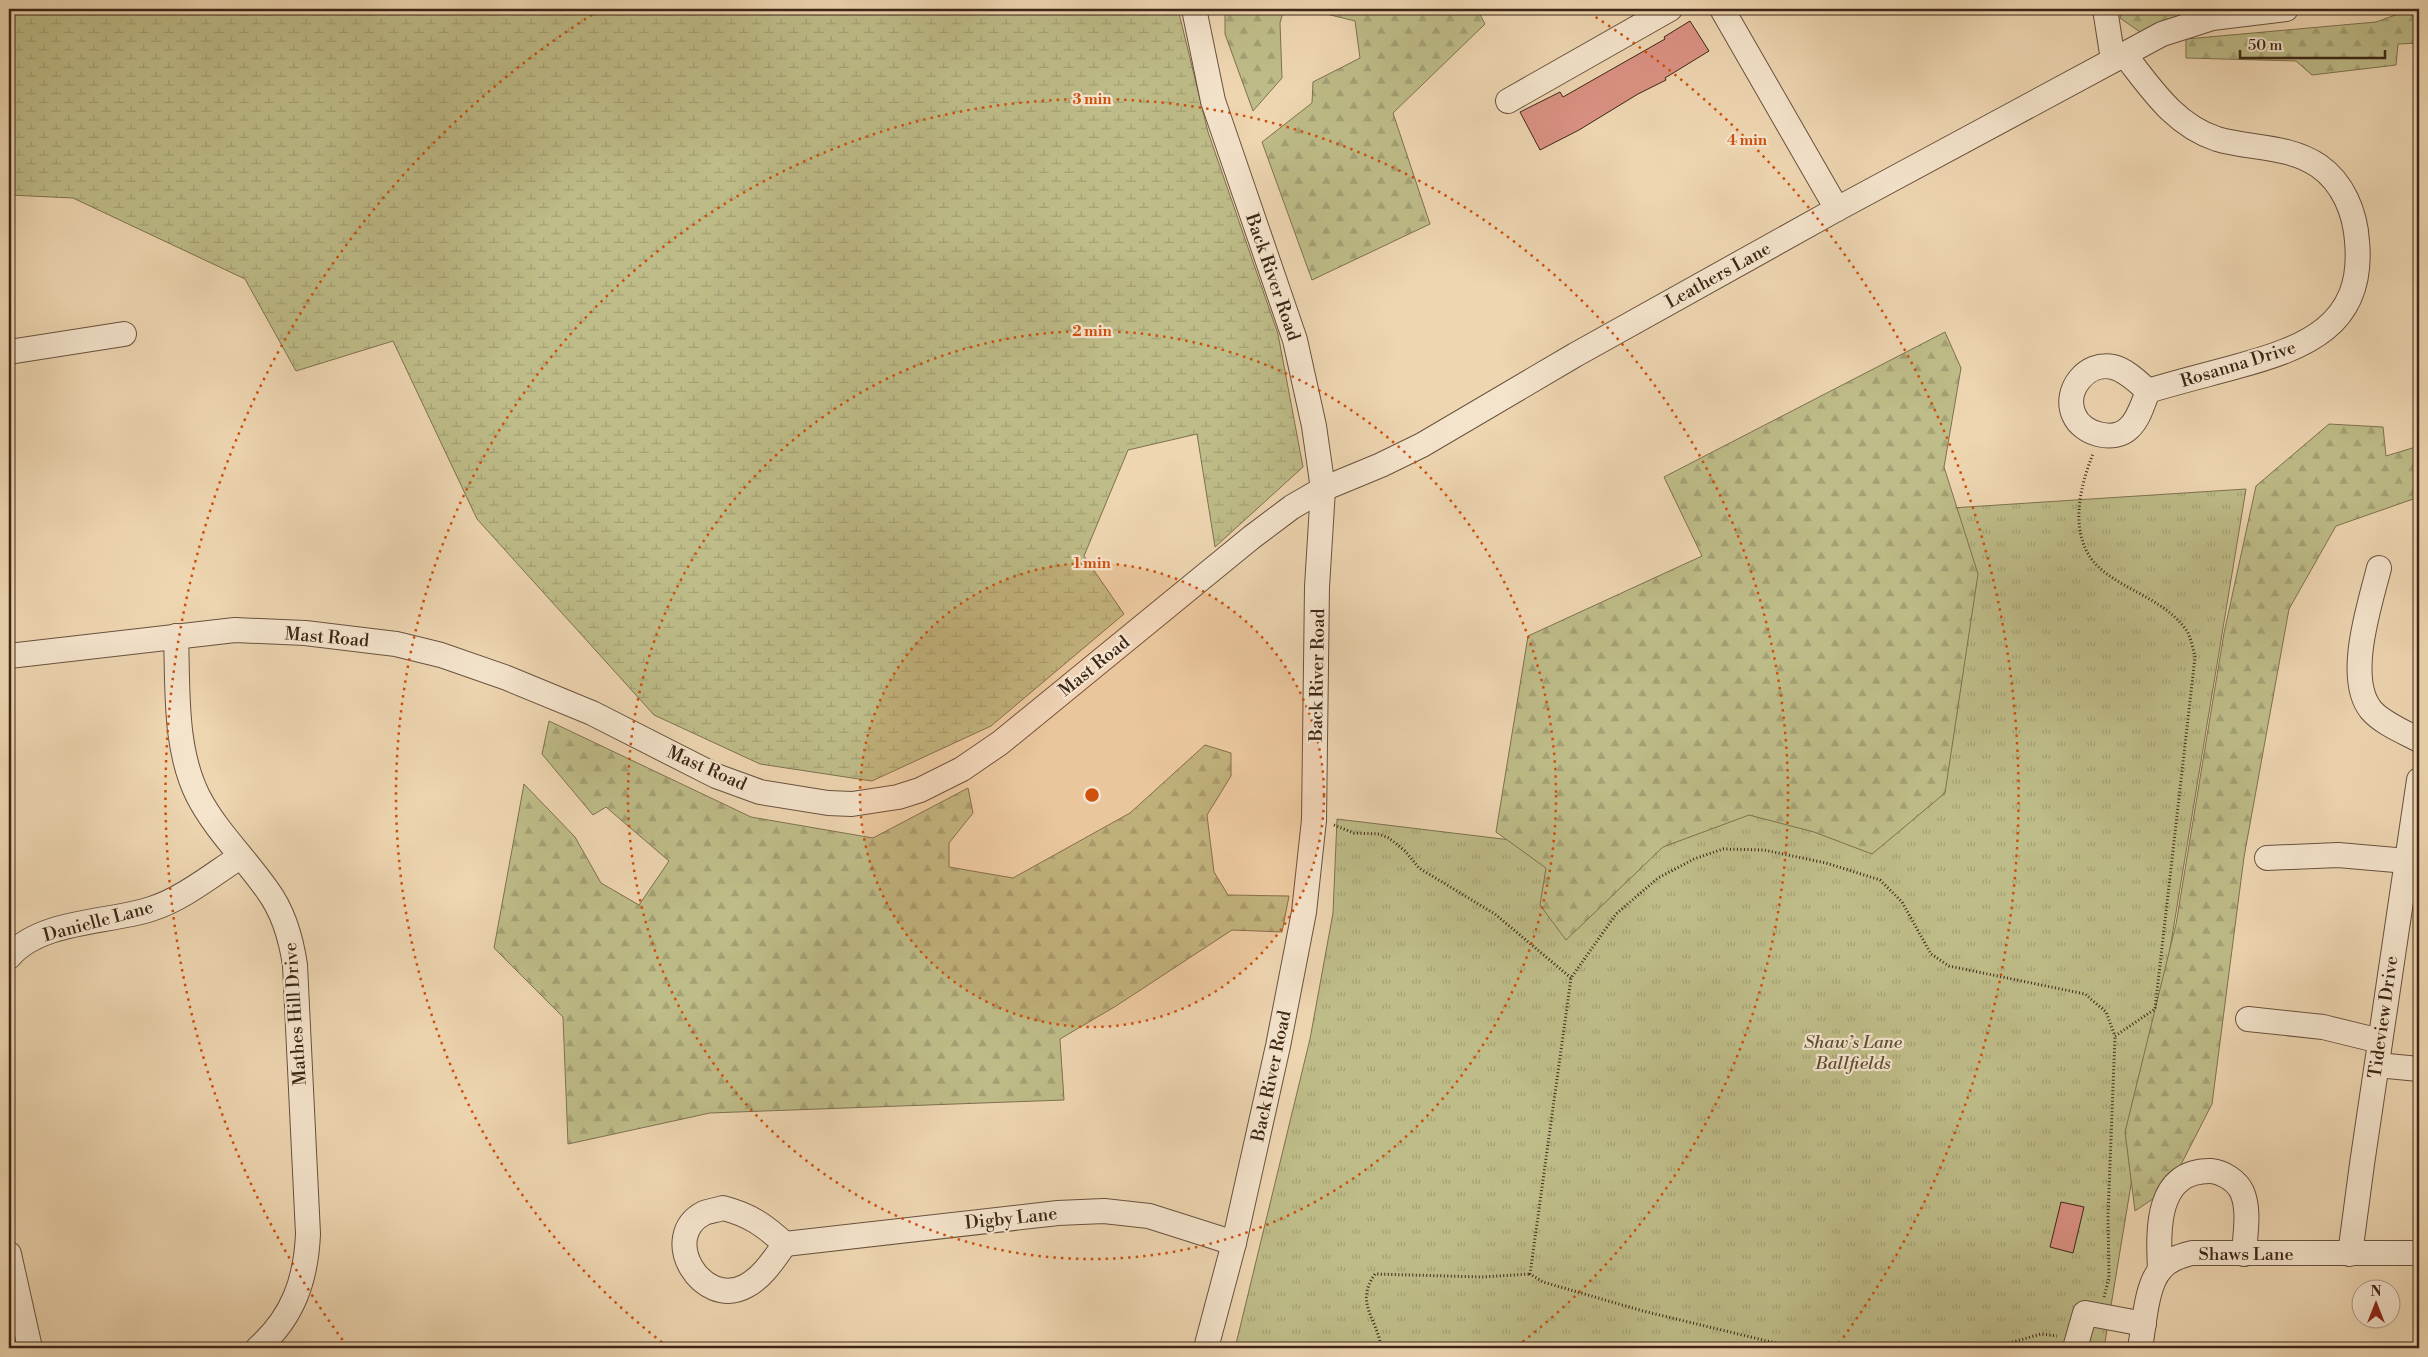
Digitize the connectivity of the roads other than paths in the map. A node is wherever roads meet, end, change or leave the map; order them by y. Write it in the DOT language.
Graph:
graph roads {
  1 [pos="1194,9"];
  2 [pos="1670,9"];
  3 [pos="1722,9"];
  4 [pos="2105,9"];
  5 [pos="2286,9"];
  6 [pos="2118,57"];
  7 [pos="1508,101"];
  8 [pos="1837,209"];
  9 [pos="124,334"];
  10 [pos="9,352"];
  11 [pos="2148,391"];
  12 [pos="1323,488"];
  13 [pos="2379,568"];
  14 [pos="176,636"];
  15 [pos="9,656"];
  16 [pos="2419,740"];
  17 [pos="2419,780"];
  18 [pos="2415,833"];
  19 [pos="240,857"];
  20 [pos="2267,858"];
  21 [pos="2407,861"];
  22 [pos="9,958"];
  23 [pos="2248,1018"];
  24 [pos="2380,1041"];
  25 [pos="2377,1065"];
  26 [pos="2419,1069"];
  27 [pos="1234,1243"];
  28 [pos="785,1244"];
  29 [pos="2419,1253"];
  30 [pos="9,1254"];
  31 [pos="2244,1254"];
  32 [pos="2350,1254"];
  33 [pos="2160,1269"];
  34 [pos="2144,1324"];
  35 [pos="2076,1343"];
  36 [pos="30,1348"];
  37 [pos="258,1348"];
  38 [pos="1206,1348"];
  39 [pos="2140,1348"];
  1 -- 12 [label="street, Back River Road"];
  2 -- 7 [label="street"];
  3 -- 8 [label="street"];
  4 -- 6 [label="street"];
  5 -- 6 [label="street, Leathers Lane"];
  6 -- 8 [label="street, Leathers Lane"];
  6 -- 11 [label="street, Rosanna Drive"];
  8 -- 12 [label="street, Leathers Lane"];
  9 -- 10 [label="street"];
  11 -- 11 [label="street"];
  12 -- 14 [label="street, Mast Road"];
  12 -- 27 [label="street, Back River Road"];
  13 -- 16 [label="street"];
  14 -- 15 [label="street, Mast Road"];
  14 -- 19 [label="street, Mathes Hill Drive"];
  17 -- 18 [label="street, Tideview Drive"];
  18 -- 21 [label="street, Tideview Drive"];
  19 -- 22 [label="street, Danielle Lane"];
  19 -- 37 [label="street, Mathes Hill Drive"];
  20 -- 21 [label="street"];
  21 -- 24 [label="street, Tideview Drive"];
  23 -- 24 [label="street"];
  24 -- 25 [label="street, Tideview Drive"];
  25 -- 26 [label="street"];
  25 -- 32 [label="street, Tideview Drive"];
  27 -- 28 [label="street, Digby Lane"];
  27 -- 38 [label="street, Back River Road"];
  29 -- 32 [label="street, Shaws Lane"];
  30 -- 36 [label="street"];
  31 -- 32 [label="street, Shaws Lane"];
  31 -- 33 [label="street, Shaws Lane"];
  31 -- 33 [label="street"];
  33 -- 34 [label="street"];
  34 -- 35 [label="street"];
  34 -- 39 [label="street"];
}
